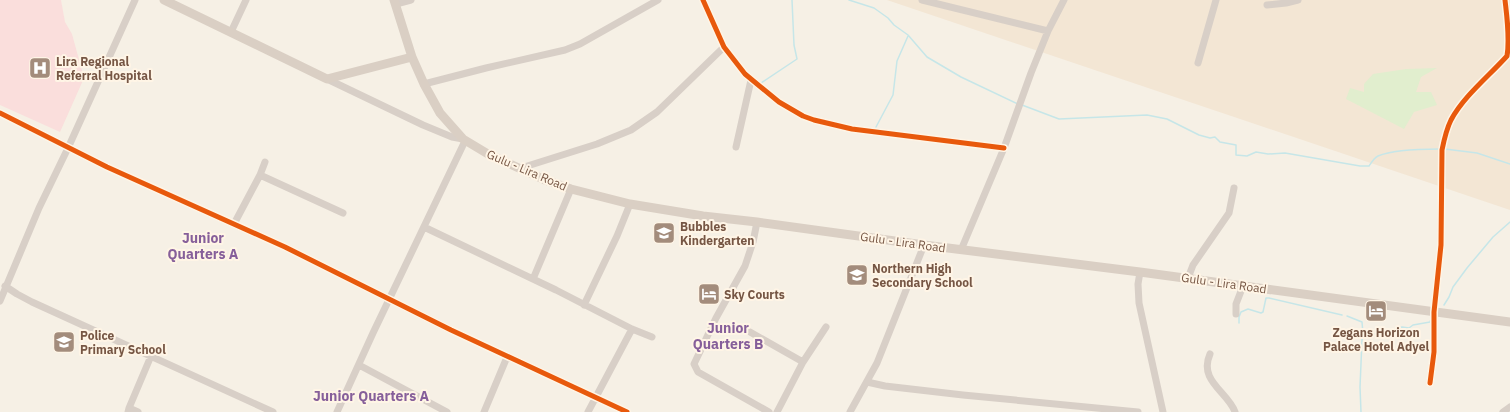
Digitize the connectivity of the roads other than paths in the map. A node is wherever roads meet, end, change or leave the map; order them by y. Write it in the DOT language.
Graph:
graph roads {
  1 [pos="135,0"];
  2 [pos="164,0"];
  3 [pos="246,0"];
  4 [pos="411,0"];
  5 [pos="658,0"];
  6 [pos="703,0"];
  7 [pos="922,0"];
  8 [pos="1064,0"];
  9 [pos="1216,0"];
  10 [pos="1298,0"];
  11 [pos="1505,0"];
  12 [pos="395,2"];
  13 [pos="1267,5"];
  14 [pos="1048,31"];
  15 [pos="231,32"];
  16 [pos="1510,35"];
  17 [pos="724,47"];
  18 [pos="412,57"];
  19 [pos="1198,63"];
  20 [pos="327,79"];
  21 [pos="751,80"];
  22 [pos="424,84"];
  23 [pos="0,113"];
  24 [pos="464,140"];
  25 [pos="736,147"];
  26 [pos="68,148"];
  27 [pos="1004,148"];
  28 [pos="265,162"];
  29 [pos="521,168"];
  30 [pos="260,175"];
  31 [pos="1234,188"];
  32 [pos="571,189"];
  33 [pos="630,204"];
  34 [pos="343,213"];
  35 [pos="757,222"];
  36 [pos="234,224"];
  37 [pos="424,227"];
  38 [pos="924,245"];
  39 [pos="961,250"];
  40 [pos="1140,272"];
  41 [pos="1188,278"];
  42 [pos="533,279"];
  43 [pos="5,286"];
  44 [pos="1243,286"];
  45 [pos="389,299"];
  46 [pos="0,301"];
  47 [pos="584,305"];
  48 [pos="1235,312"];
  49 [pos="1434,312"];
  50 [pos="1510,322"];
  51 [pos="826,327"];
  52 [pos="632,329"];
  53 [pos="750,332"];
  54 [pos="652,337"];
  55 [pos="1210,354"];
  56 [pos="151,356"];
  57 [pos="507,357"];
  58 [pos="803,362"];
  59 [pos="359,365"];
  60 [pos="867,382"];
  61 [pos="1430,384"];
  62 [pos="595,397"];
  63 [pos="1510,407"];
  64 [pos="129,410"];
  65 [pos="1079,410"];
  66 [pos="138,412"];
  67 [pos="273,412"];
  68 [pos="338,412"];
  69 [pos="447,412"];
  70 [pos="484,412"];
  71 [pos="588,412"];
  72 [pos="627,412"];
  73 [pos="769,412"];
  74 [pos="777,412"];
  75 [pos="850,412"];
  76 [pos="1138,412"];
  77 [pos="1163,412"];
  78 [pos="1235,412"];
  79 [pos="1503,412"];
  1 -- 26 [label="street"];
  2 -- 15 [label="main road"];
  3 -- 15 [label="street"];
  4 -- 12 [label="street"];
  5 -- 22 [label="street"];
  6 -- 17 [label="street"];
  7 -- 14 [label="street"];
  8 -- 14 [label="street"];
  9 -- 19 [label="street"];
  10 -- 13 [label="street"];
  11 -- 16 [label="street"];
  12 -- 18 [label="main road, Gulu - Lira Road"];
  14 -- 27 [label="street"];
  15 -- 20 [label="main road"];
  16 -- 49 [label="street"];
  17 -- 21 [label="street"];
  17 -- 29 [label="street"];
  18 -- 20 [label="main road"];
  18 -- 22 [label="main road, Gulu - Lira Road"];
  20 -- 24 [label="street"];
  21 -- 25 [label="street"];
  21 -- 27 [label="street"];
  22 -- 24 [label="main road, Gulu - Lira Road"];
  23 -- 26 [label="street"];
  24 -- 29 [label="main road, Gulu - Lira Road"];
  24 -- 37 [label="street"];
  26 -- 36 [label="street"];
  26 -- 43 [label="street"];
  27 -- 39 [label="street"];
  28 -- 30 [label="street"];
  29 -- 32 [label="main road, Gulu - Lira Road"];
  30 -- 34 [label="street"];
  30 -- 36 [label="street"];
  31 -- 41 [label="street"];
  32 -- 33 [label="main road, Gulu - Lira Road"];
  32 -- 42 [label="street"];
  33 -- 35 [label="main road, Gulu - Lira Road"];
  33 -- 47 [label="street"];
  35 -- 38 [label="main road, Gulu - Lira Road"];
  35 -- 73 [label="street"];
  36 -- 45 [label="street"];
  37 -- 42 [label="street"];
  37 -- 45 [label="street"];
  38 -- 39 [label="main road, Gulu - Lira Road"];
  38 -- 60 [label="street"];
  39 -- 40 [label="main road, Gulu - Lira Road"];
  40 -- 41 [label="main road, Gulu - Lira Road"];
  40 -- 77 [label="street"];
  41 -- 44 [label="main road, Gulu - Lira Road"];
  42 -- 47 [label="street"];
  43 -- 46 [label="street"];
  43 -- 56 [label="street"];
  44 -- 48 [label="street"];
  44 -- 49 [label="main road, Gulu - Lira Road"];
  45 -- 57 [label="street"];
  45 -- 59 [label="street"];
  47 -- 52 [label="street"];
  49 -- 50 [label="main road, Gulu - Lira Road"];
  49 -- 61 [label="street"];
  51 -- 58 [label="street"];
  52 -- 54 [label="street"];
  52 -- 62 [label="street"];
  53 -- 58 [label="street"];
  55 -- 78 [label="street"];
  56 -- 64 [label="street"];
  56 -- 67 [label="street"];
  57 -- 62 [label="street"];
  57 -- 70 [label="street"];
  58 -- 74 [label="street"];
  59 -- 68 [label="street"];
  59 -- 69 [label="street"];
  60 -- 65 [label="street"];
  60 -- 75 [label="street"];
  62 -- 71 [label="street"];
  62 -- 72 [label="street"];
  63 -- 79 [label="street"];
  64 -- 66 [label="street"];
  65 -- 76 [label="street"];
}
